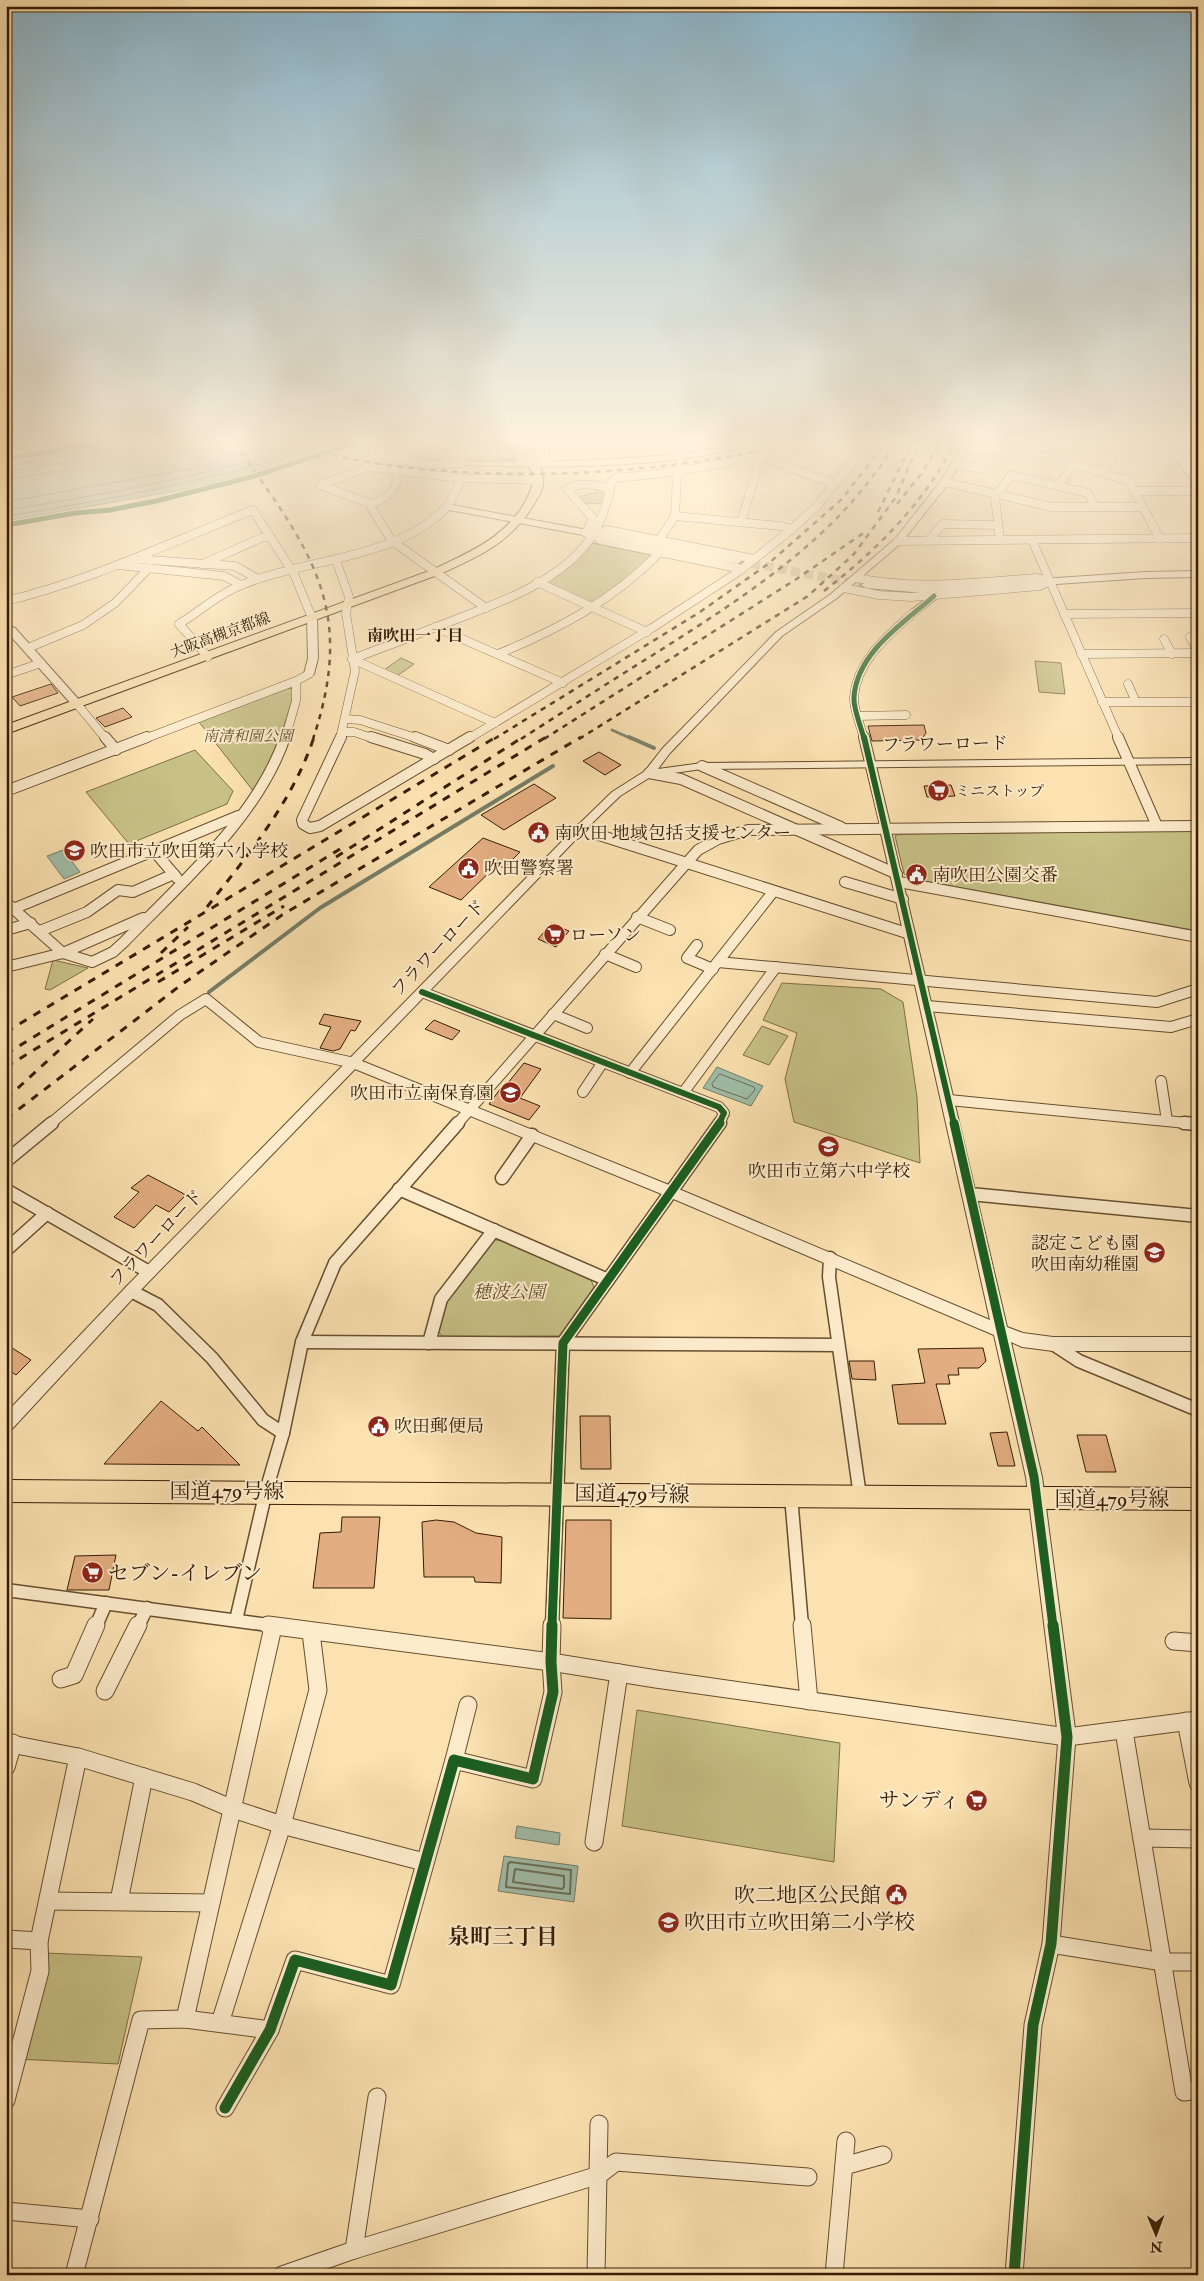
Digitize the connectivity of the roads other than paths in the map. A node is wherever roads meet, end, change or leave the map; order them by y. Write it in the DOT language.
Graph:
graph roads {
  1 [pos="154,549"];
  2 [pos="235,549"];
  3 [pos="278,549"];
  4 [pos="367,549"];
  5 [pos="404,549"];
  6 [pos="482,549"];
  7 [pos="580,549"];
  8 [pos="647,549"];
  9 [pos="667,549"];
  10 [pos="703,549"];
  11 [pos="767,549"];
  12 [pos="888,549"];
  13 [pos="1036,549"];
  14 [pos="660,552"];
  15 [pos="133,558"];
  16 [pos="336,560"];
  17 [pos="754,560"];
  18 [pos="116,565"];
  19 [pos="202,565"];
  20 [pos="740,565"];
  21 [pos="149,568"];
  22 [pos="290,570"];
  23 [pos="436,572"];
  24 [pos="1198,574"];
  25 [pos="856,578"];
  26 [pos="258,579"];
  27 [pos="1050,581"];
  28 [pos="537,582"];
  29 [pos="242,585"];
  30 [pos="866,585"];
  31 [pos="844,588"];
  32 [pos="934,596"];
  33 [pos="6,601"];
  34 [pos="348,604"];
  35 [pos="486,608"];
  36 [pos="595,608"];
  37 [pos="913,613"];
  38 [pos="1198,613"];
  39 [pos="1064,614"];
  40 [pos="312,618"];
  41 [pos="6,628"];
  42 [pos="435,628"];
  43 [pos="647,632"];
  44 [pos="1190,637"];
  45 [pos="1164,639"];
  46 [pos="28,648"];
  47 [pos="498,654"];
  48 [pos="1081,654"];
  49 [pos="1172,654"];
  50 [pos="1197,655"];
  51 [pos="208,657"];
  52 [pos="352,659"];
  53 [pos="41,663"];
  54 [pos="309,674"];
  55 [pos="6,675"];
  56 [pos="296,681"];
  57 [pos="563,683"];
  58 [pos="1128,684"];
  59 [pos="1102,702"];
  60 [pos="1136,702"];
  61 [pos="1198,702"];
  62 [pos="78,704"];
  63 [pos="906,715"];
  64 [pos="858,716"];
  65 [pos="346,719"];
  66 [pos="495,723"];
  67 [pos="6,730"];
  68 [pos="342,732"];
  69 [pos="116,750"];
  70 [pos="449,750"];
  71 [pos="434,759"];
  72 [pos="1127,761"];
  73 [pos="1198,761"];
  74 [pos="870,764"];
  75 [pos="702,766"];
  76 [pos="649,773"];
  77 [pos="6,792"];
  78 [pos="241,814"];
  79 [pos="1157,826"];
  80 [pos="1198,826"];
  81 [pos="580,828"];
  82 [pos="797,829"];
  83 [pos="845,829"];
  84 [pos="886,829"];
  85 [pos="154,851"];
  86 [pos="685,863"];
  87 [pos="174,874"];
  88 [pos="898,878"];
  89 [pos="845,882"];
  90 [pos="182,883"];
  91 [pos="773,892"];
  92 [pos="903,899"];
  93 [pos="10,906"];
  94 [pos="148,916"];
  95 [pos="637,917"];
  96 [pos="31,923"];
  97 [pos="6,930"];
  98 [pos="670,930"];
  99 [pos="40,931"];
  100 [pos="910,934"];
  101 [pos="1198,937"];
  102 [pos="697,945"];
  103 [pos="62,954"];
  104 [pos="605,954"];
  105 [pos="716,965"];
  106 [pos="6,968"];
  107 [pos="636,968"];
  108 [pos="776,968"];
  109 [pos="921,981"];
  110 [pos="1198,990"];
  111 [pos="422,992"];
  112 [pos="6,999"];
  113 [pos="927,1006"];
  114 [pos="553,1014"];
  115 [pos="1198,1019"];
  116 [pos="587,1028"];
  117 [pos="534,1036"];
  118 [pos="603,1062"];
  119 [pos="354,1063"];
  120 [pos="630,1073"];
  121 [pos="1161,1081"];
  122 [pos="584,1092"];
  123 [pos="683,1093"];
  124 [pos="949,1100"];
  125 [pos="469,1109"];
  126 [pos="1167,1122"];
  127 [pos="1198,1124"];
  128 [pos="532,1135"];
  129 [pos="6,1161"];
  130 [pos="502,1178"];
  131 [pos="399,1189"];
  132 [pos="6,1190"];
  133 [pos="671,1192"];
  134 [pos="970,1194"];
  135 [pos="47,1213"];
  136 [pos="1198,1216"];
  137 [pos="494,1230"];
  138 [pos="6,1250"];
  139 [pos="830,1258"];
  140 [pos="149,1272"];
  141 [pos="608,1280"];
  142 [pos="131,1291"];
  143 [pos="999,1328"];
  144 [pos="302,1342"];
  145 [pos="429,1343"];
  146 [pos="563,1343"];
  147 [pos="1053,1344"];
  148 [pos="1198,1344"];
  149 [pos="838,1345"];
  150 [pos="1198,1410"];
  151 [pos="6,1424"];
  152 [pos="283,1433"];
  153 [pos="6,1491"];
  154 [pos="266,1491"];
  155 [pos="557,1494"];
  156 [pos="791,1496"];
  157 [pos="860,1496"];
  158 [pos="1038,1498"];
  159 [pos="1198,1499"];
  160 [pos="6,1590"];
  161 [pos="106,1603"];
  162 [pos="147,1608"];
  163 [pos="236,1620"];
  164 [pos="273,1627"];
  165 [pos="311,1632"];
  166 [pos="1174,1641"];
  167 [pos="1198,1642"];
  168 [pos="551,1662"];
  169 [pos="619,1673"];
  170 [pos="61,1679"];
  171 [pos="105,1691"];
  172 [pos="809,1701"];
  173 [pos="468,1705"];
  174 [pos="1192,1721"];
  175 [pos="1124,1731"];
  176 [pos="1067,1737"];
  177 [pos="9,1743"];
  178 [pos="78,1757"];
  179 [pos="454,1760"];
  180 [pos="6,1767"];
  181 [pos="144,1778"];
  182 [pos="1198,1783"];
  183 [pos="233,1810"];
  184 [pos="282,1825"];
  185 [pos="1142,1838"];
  186 [pos="1198,1839"];
  187 [pos="594,1842"];
  188 [pos="424,1862"];
  189 [pos="48,1901"];
  190 [pos="120,1901"];
  191 [pos="211,1903"];
  192 [pos="6,1939"];
  193 [pos="39,1940"];
  194 [pos="1051,1944"];
  195 [pos="1163,1962"];
  196 [pos="1198,1962"];
  197 [pos="186,2019"];
  198 [pos="220,2023"];
  199 [pos="270,2030"];
  200 [pos="1198,2090"];
  201 [pos="377,2098"];
  202 [pos="6,2100"];
  203 [pos="225,2108"];
  204 [pos="599,2124"];
  205 [pos="846,2141"];
  206 [pos="883,2154"];
  207 [pos="844,2166"];
  208 [pos="599,2175"];
  209 [pos="808,2177"];
  210 [pos="6,2211"];
  211 [pos="90,2219"];
  212 [pos="354,2250"];
  213 [pos="1018,2274"];
  214 [pos="74,2275"];
  215 [pos="282,2275"];
  216 [pos="596,2275"];
  217 [pos="834,2275"];
  1 -- 15 [label="street"];
  2 -- 19 [label="street"];
  3 -- 22 [label="street"];
  4 -- 16 [label="street"];
  5 -- 23 [label="street"];
  6 -- 23 [label="main road, 大阪高槻京都線"];
  7 -- 28 [label="street"];
  8 -- 14 [label="street"];
  9 -- 20 [label="street"];
  10 -- 17 [label="street"];
  11 -- 17 [label="street"];
  12 -- 25 [label="street"];
  13 -- 27 [label="street"];
  14 -- 20 [label="street"];
  14 -- 36 [label="street"];
  15 -- 18 [label="street"];
  15 -- 19 [label="street"];
  16 -- 22 [label="street"];
  16 -- 34 [label="street"];
  17 -- 20 [label="street"];
  18 -- 21 [label="street"];
  18 -- 33 [label="street"];
  19 -- 26 [label="street"];
  20 -- 43 [label="street"];
  21 -- 29 [label="street"];
  21 -- 46 [label="street"];
  22 -- 26 [label="street"];
  22 -- 40 [label="street"];
  23 -- 34 [label="main road, 大阪高槻京都線"];
  23 -- 35 [label="street"];
  24 -- 27 [label="street"];
  25 -- 27 [label="street"];
  25 -- 31 [label="street"];
  26 -- 29 [label="street"];
  27 -- 30 [label="street"];
  27 -- 32 [label="street"];
  27 -- 39 [label="street"];
  28 -- 35 [label="street"];
  28 -- 36 [label="street"];
  29 -- 51 [label="street"];
  31 -- 32 [label="street"];
  31 -- 76 [label="street"];
  32 -- 37 [label="street"];
  34 -- 40 [label="main road, 大阪高槻京都線"];
  34 -- 52 [label="street"];
  35 -- 42 [label="street"];
  36 -- 43 [label="street"];
  36 -- 47 [label="street"];
  37 -- 64 [label="street"];
  38 -- 39 [label="street"];
  39 -- 48 [label="street"];
  40 -- 51 [label="main road, 大阪高槻京都線"];
  40 -- 54 [label="street"];
  41 -- 46 [label="street"];
  42 -- 47 [label="street"];
  42 -- 52 [label="street"];
  43 -- 57 [label="street"];
  44 -- 50 [label="street"];
  45 -- 49 [label="street"];
  46 -- 53 [label="street"];
  47 -- 57 [label="street"];
  48 -- 49 [label="street"];
  48 -- 59 [label="street"];
  49 -- 50 [label="street"];
  51 -- 62 [label="main road, 大阪高槻京都線"];
  52 -- 65 [label="street"];
  52 -- 66 [label="street"];
  53 -- 55 [label="street"];
  53 -- 62 [label="street"];
  54 -- 56 [label="street"];
  56 -- 69 [label="street"];
  56 -- 78 [label="street"];
  57 -- 66 [label="street"];
  58 -- 60 [label="street"];
  59 -- 60 [label="street"];
  59 -- 72 [label="street"];
  60 -- 61 [label="street"];
  62 -- 67 [label="main road, 大阪高槻京都線"];
  62 -- 69 [label="street"];
  63 -- 64 [label="street"];
  64 -- 74 [label="street"];
  65 -- 68 [label="street"];
  65 -- 70 [label="street"];
  66 -- 70 [label="street"];
  68 -- 71 [label="street"];
  68 -- 71 [label="street"];
  69 -- 77 [label="street"];
  70 -- 71 [label="street"];
  72 -- 73 [label="street, フラワーロード"];
  72 -- 74 [label="street, フラワーロード"];
  72 -- 79 [label="street"];
  74 -- 75 [label="street, フラワーロード"];
  74 -- 84 [label="street"];
  75 -- 76 [label="street, フラワーロード"];
  75 -- 83 [label="street"];
  76 -- 81 [label="street, フラワーロード"];
  76 -- 82 [label="street"];
  78 -- 85 [label="street"];
  78 -- 90 [label="street"];
  79 -- 80 [label="street"];
  79 -- 84 [label="street"];
  81 -- 86 [label="street"];
  81 -- 111 [label="street, フラワーロード"];
  82 -- 83 [label="street"];
  82 -- 86 [label="street"];
  82 -- 88 [label="street"];
  83 -- 84 [label="street"];
  84 -- 88 [label="street"];
  85 -- 87 [label="street"];
  85 -- 93 [label="street"];
  86 -- 91 [label="street"];
  86 -- 95 [label="street"];
  87 -- 90 [label="street"];
  87 -- 99 [label="street"];
  88 -- 92 [label="street"];
  88 -- 101 [label="street"];
  89 -- 92 [label="street"];
  90 -- 94 [label="street"];
  91 -- 100 [label="street"];
  91 -- 105 [label="street"];
  92 -- 100 [label="street"];
  93 -- 96 [label="street"];
  94 -- 103 [label="street"];
  94 -- 103 [label="street"];
  95 -- 98 [label="street"];
  95 -- 104 [label="street"];
  96 -- 97 [label="street"];
  96 -- 99 [label="street"];
  99 -- 103 [label="street"];
  100 -- 109 [label="street"];
  102 -- 105 [label="street"];
  103 -- 106 [label="street"];
  104 -- 107 [label="street"];
  104 -- 114 [label="street"];
  105 -- 108 [label="street"];
  105 -- 120 [label="street"];
  106 -- 112 [label="street"];
  108 -- 109 [label="street"];
  108 -- 123 [label="street"];
  109 -- 110 [label="street"];
  109 -- 113 [label="street"];
  111 -- 117 [label="street"];
  111 -- 119 [label="street, フラワーロード"];
  113 -- 115 [label="street"];
  113 -- 124 [label="street"];
  114 -- 116 [label="street"];
  114 -- 117 [label="street"];
  117 -- 118 [label="street"];
  117 -- 125 [label="street"];
  118 -- 120 [label="street"];
  118 -- 122 [label="street"];
  119 -- 125 [label="street"];
  119 -- 129 [label="street"];
  119 -- 140 [label="street, フラワーロード"];
  120 -- 123 [label="street"];
  121 -- 126 [label="street"];
  123 -- 133 [label="street"];
  124 -- 126 [label="street"];
  124 -- 134 [label="street"];
  125 -- 128 [label="street"];
  125 -- 131 [label="street"];
  126 -- 127 [label="street"];
  128 -- 130 [label="street"];
  128 -- 133 [label="street"];
  131 -- 137 [label="street"];
  131 -- 144 [label="street"];
  132 -- 135 [label="street"];
  133 -- 139 [label="street"];
  133 -- 141 [label="street"];
  134 -- 136 [label="street"];
  134 -- 143 [label="street"];
  135 -- 138 [label="street"];
  135 -- 140 [label="street"];
  137 -- 141 [label="street"];
  137 -- 145 [label="street"];
  139 -- 143 [label="street"];
  139 -- 149 [label="street"];
  140 -- 142 [label="street, フラワーロード"];
  141 -- 146 [label="street"];
  142 -- 151 [label="street, フラワーロード"];
  142 -- 152 [label="street"];
  143 -- 147 [label="street"];
  143 -- 158 [label="street"];
  144 -- 145 [label="street"];
  144 -- 152 [label="street"];
  145 -- 146 [label="street"];
  146 -- 149 [label="street"];
  146 -- 155 [label="street"];
  147 -- 148 [label="street"];
  147 -- 150 [label="street"];
  149 -- 157 [label="street"];
  152 -- 154 [label="street"];
  153 -- 154 [label="highway, 国道479号線"];
  154 -- 155 [label="highway, 国道479号線"];
  154 -- 163 [label="street"];
  155 -- 156 [label="highway, 国道479号線"];
  155 -- 168 [label="street"];
  156 -- 157 [label="highway, 国道479号線"];
  156 -- 172 [label="street"];
  157 -- 158 [label="highway, 国道479号線"];
  158 -- 159 [label="highway, 国道479号線"];
  158 -- 176 [label="street"];
  160 -- 161 [label="street"];
  161 -- 162 [label="street"];
  161 -- 170 [label="street"];
  162 -- 163 [label="street"];
  162 -- 171 [label="street"];
  163 -- 164 [label="street"];
  164 -- 165 [label="street"];
  164 -- 183 [label="street"];
  165 -- 168 [label="street"];
  165 -- 184 [label="street"];
  166 -- 167 [label="street"];
  168 -- 169 [label="street"];
  168 -- 179 [label="street"];
  169 -- 172 [label="street"];
  169 -- 187 [label="street"];
  172 -- 176 [label="street"];
  173 -- 179 [label="street"];
  174 -- 175 [label="street"];
  174 -- 182 [label="street"];
  175 -- 176 [label="street"];
  175 -- 185 [label="street"];
  176 -- 194 [label="street"];
  177 -- 178 [label="street"];
  177 -- 180 [label="street"];
  178 -- 181 [label="street"];
  178 -- 189 [label="street"];
  179 -- 188 [label="street"];
  181 -- 183 [label="street"];
  181 -- 190 [label="street"];
  183 -- 184 [label="street"];
  183 -- 191 [label="street"];
  184 -- 188 [label="street"];
  184 -- 198 [label="street"];
  185 -- 186 [label="street"];
  185 -- 195 [label="street"];
  188 -- 199 [label="street"];
  189 -- 190 [label="street"];
  189 -- 193 [label="street"];
  190 -- 191 [label="street"];
  191 -- 197 [label="street"];
  192 -- 193 [label="street"];
  193 -- 202 [label="street"];
  194 -- 195 [label="street"];
  194 -- 213 [label="street"];
  195 -- 196 [label="street"];
  195 -- 200 [label="street"];
  197 -- 198 [label="street"];
  197 -- 211 [label="street"];
  198 -- 199 [label="street"];
  199 -- 203 [label="street"];
  201 -- 212 [label="street"];
  204 -- 208 [label="street"];
  205 -- 207 [label="street"];
  206 -- 207 [label="street"];
  207 -- 217 [label="street"];
  208 -- 209 [label="street"];
  208 -- 212 [label="street"];
  208 -- 216 [label="street"];
  210 -- 211 [label="street"];
  211 -- 214 [label="street"];
  212 -- 215 [label="street"];
}
